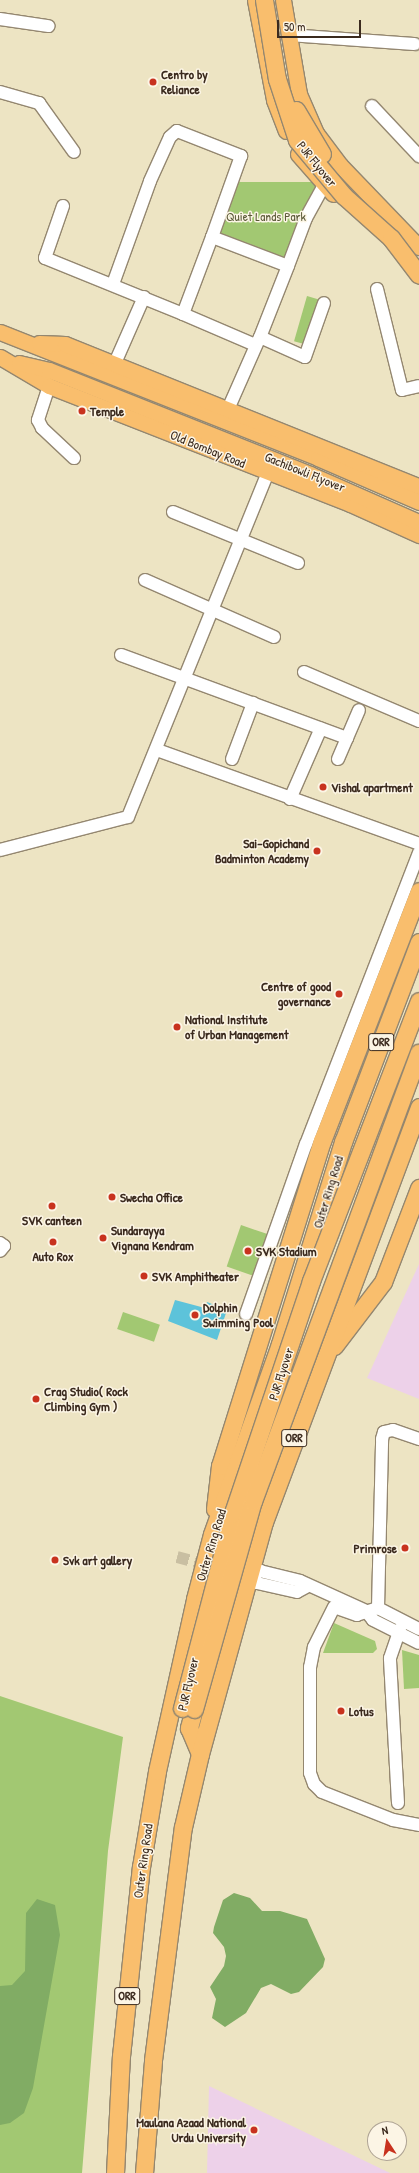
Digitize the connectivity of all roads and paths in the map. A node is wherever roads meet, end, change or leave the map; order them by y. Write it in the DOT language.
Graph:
graph roads {
  1 [pos="255,0"];
  2 [pos="264,0"];
  3 [pos="275,0"];
  4 [pos="283,0"];
  5 [pos="0,19"];
  6 [pos="48,26"];
  7 [pos="288,35"];
  8 [pos="414,44"];
  9 [pos="0,92"];
  10 [pos="372,106"];
  11 [pos="74,152"];
  12 [pos="419,156"];
  13 [pos="340,165"];
  14 [pos="323,184"];
  15 [pos="63,206"];
  16 [pos="212,237"];
  17 [pos="419,247"];
  18 [pos="419,256"];
  19 [pos="288,266"];
  20 [pos="419,271"];
  21 [pos="419,275"];
  22 [pos="113,284"];
  23 [pos="376,289"];
  24 [pos="144,297"];
  25 [pos="324,302"];
  26 [pos="183,314"];
  27 [pos="0,332"];
  28 [pos="257,341"];
  29 [pos="26,342"];
  30 [pos="2,358"];
  31 [pos="115,363"];
  32 [pos="49,386"];
  33 [pos="419,386"];
  34 [pos="229,407"];
  35 [pos="74,458"];
  36 [pos="268,473"];
  37 [pos="419,486"];
  38 [pos="419,502"];
  39 [pos="173,512"];
  40 [pos="418,528"];
  41 [pos="241,540"];
  42 [pos="298,563"];
  43 [pos="145,580"];
  44 [pos="211,609"];
  45 [pos="274,637"];
  46 [pos="121,655"];
  47 [pos="304,672"];
  48 [pos="183,677"];
  49 [pos="253,703"];
  50 [pos="359,710"];
  51 [pos="419,721"];
  52 [pos="321,728"];
  53 [pos="347,738"];
  54 [pos="157,750"];
  55 [pos="232,759"];
  56 [pos="338,759"];
  57 [pos="290,799"];
  58 [pos="419,844"];
  59 [pos="0,850"];
  60 [pos="419,852"];
  61 [pos="419,891"];
  62 [pos="419,942"];
  63 [pos="419,1001"];
  64 [pos="419,1053"];
  65 [pos="419,1106"];
  66 [pos="419,1188"];
  67 [pos="0,1243"];
  68 [pos="0,1251"];
  69 [pos="246,1314"];
  70 [pos="320,1364"];
  71 [pos="419,1439"];
  72 [pos="212,1534"];
  73 [pos="306,1587"];
  74 [pos="372,1609"];
  75 [pos="403,1622"];
  76 [pos="419,1629"];
  77 [pos="398,1635"];
  78 [pos="419,1643"];
  79 [pos="188,1708"];
  80 [pos="161,1751"];
  81 [pos="200,1754"];
  82 [pos="398,1803"];
  83 [pos="419,1825"];
  84 [pos="115,2173"];
  85 [pos="144,2173"];
  1 -- 14 [label="main road"];
  2 -- 21 [label="highway, PJR Flyover, bridge"];
  3 -- 18 [label="highway, PJR Flyover, bridge"];
  4 -- 7 [label="main road"];
  5 -- 6 [label="street"];
  7 -- 8 [label="street"];
  7 -- 13 [label="main road"];
  9 -- 11 [label="street"];
  10 -- 12 [label="street"];
  13 -- 14 [label="street"];
  13 -- 17 [label="main road"];
  14 -- 19 [label="street"];
  14 -- 20 [label="main road"];
  15 -- 22 [label="street"];
  16 -- 19 [label="street"];
  16 -- 22 [label="street"];
  16 -- 26 [label="street"];
  19 -- 28 [label="street"];
  22 -- 24 [label="street"];
  23 -- 33 [label="street"];
  24 -- 26 [label="street"];
  24 -- 31 [label="street"];
  25 -- 28 [label="street"];
  26 -- 28 [label="street"];
  27 -- 29 [label="main road, Gachibowli Flyover"];
  28 -- 34 [label="street"];
  29 -- 31 [label="main road"];
  29 -- 38 [label="main road, Gachibowli Flyover"];
  30 -- 32 [label="main road, Old Bombay Road"];
  30 -- 40 [label="main road, Gachibowli Flyover"];
  31 -- 34 [label="main road"];
  32 -- 35 [label="street"];
  32 -- 36 [label="main road, Old Bombay Road"];
  34 -- 37 [label="main road"];
  36 -- 40 [label="main road, Old Bombay Road"];
  36 -- 41 [label="street"];
  39 -- 41 [label="street"];
  41 -- 42 [label="street"];
  41 -- 44 [label="street"];
  43 -- 44 [label="street"];
  44 -- 45 [label="street"];
  44 -- 48 [label="street"];
  46 -- 48 [label="street"];
  47 -- 51 [label="street"];
  48 -- 49 [label="street"];
  48 -- 54 [label="street"];
  49 -- 52 [label="street"];
  49 -- 55 [label="street"];
  50 -- 53 [label="street"];
  52 -- 53 [label="street"];
  52 -- 57 [label="street"];
  53 -- 56 [label="street"];
  54 -- 57 [label="street"];
  54 -- 59 [label="street"];
  57 -- 58 [label="street"];
  60 -- 69 [label="street"];
  61 -- 72 [label="highway"];
  62 -- 72 [label="highway, Outer Ring Road / ORR"];
  63 -- 79 [label="highway, PJR Flyover, bridge"];
  64 -- 79 [label="highway, PJR Flyover, bridge"];
  65 -- 70 [label="highway, ORR"];
  66 -- 70 [label="highway"];
  67 -- 68 [label="street"];
  70 -- 81 [label="highway, ORR"];
  71 -- 74 [label="street"];
  72 -- 80 [label="highway, Outer Ring Road / ORR"];
  73 -- 74 [label="street"];
  74 -- 75 [label="street"];
  74 -- 77 [label="street"];
  74 -- 83 [label="street"];
  75 -- 76 [label="street"];
  75 -- 77 [label="street"];
  77 -- 78 [label="street"];
  77 -- 82 [label="street"];
  79 -- 80 [label="highway, PJR Flyover"];
  79 -- 81 [label="highway, PJR Flyover"];
  80 -- 84 [label="highway, Outer Ring Road / ORR"];
  81 -- 85 [label="highway, ORR"];
}
